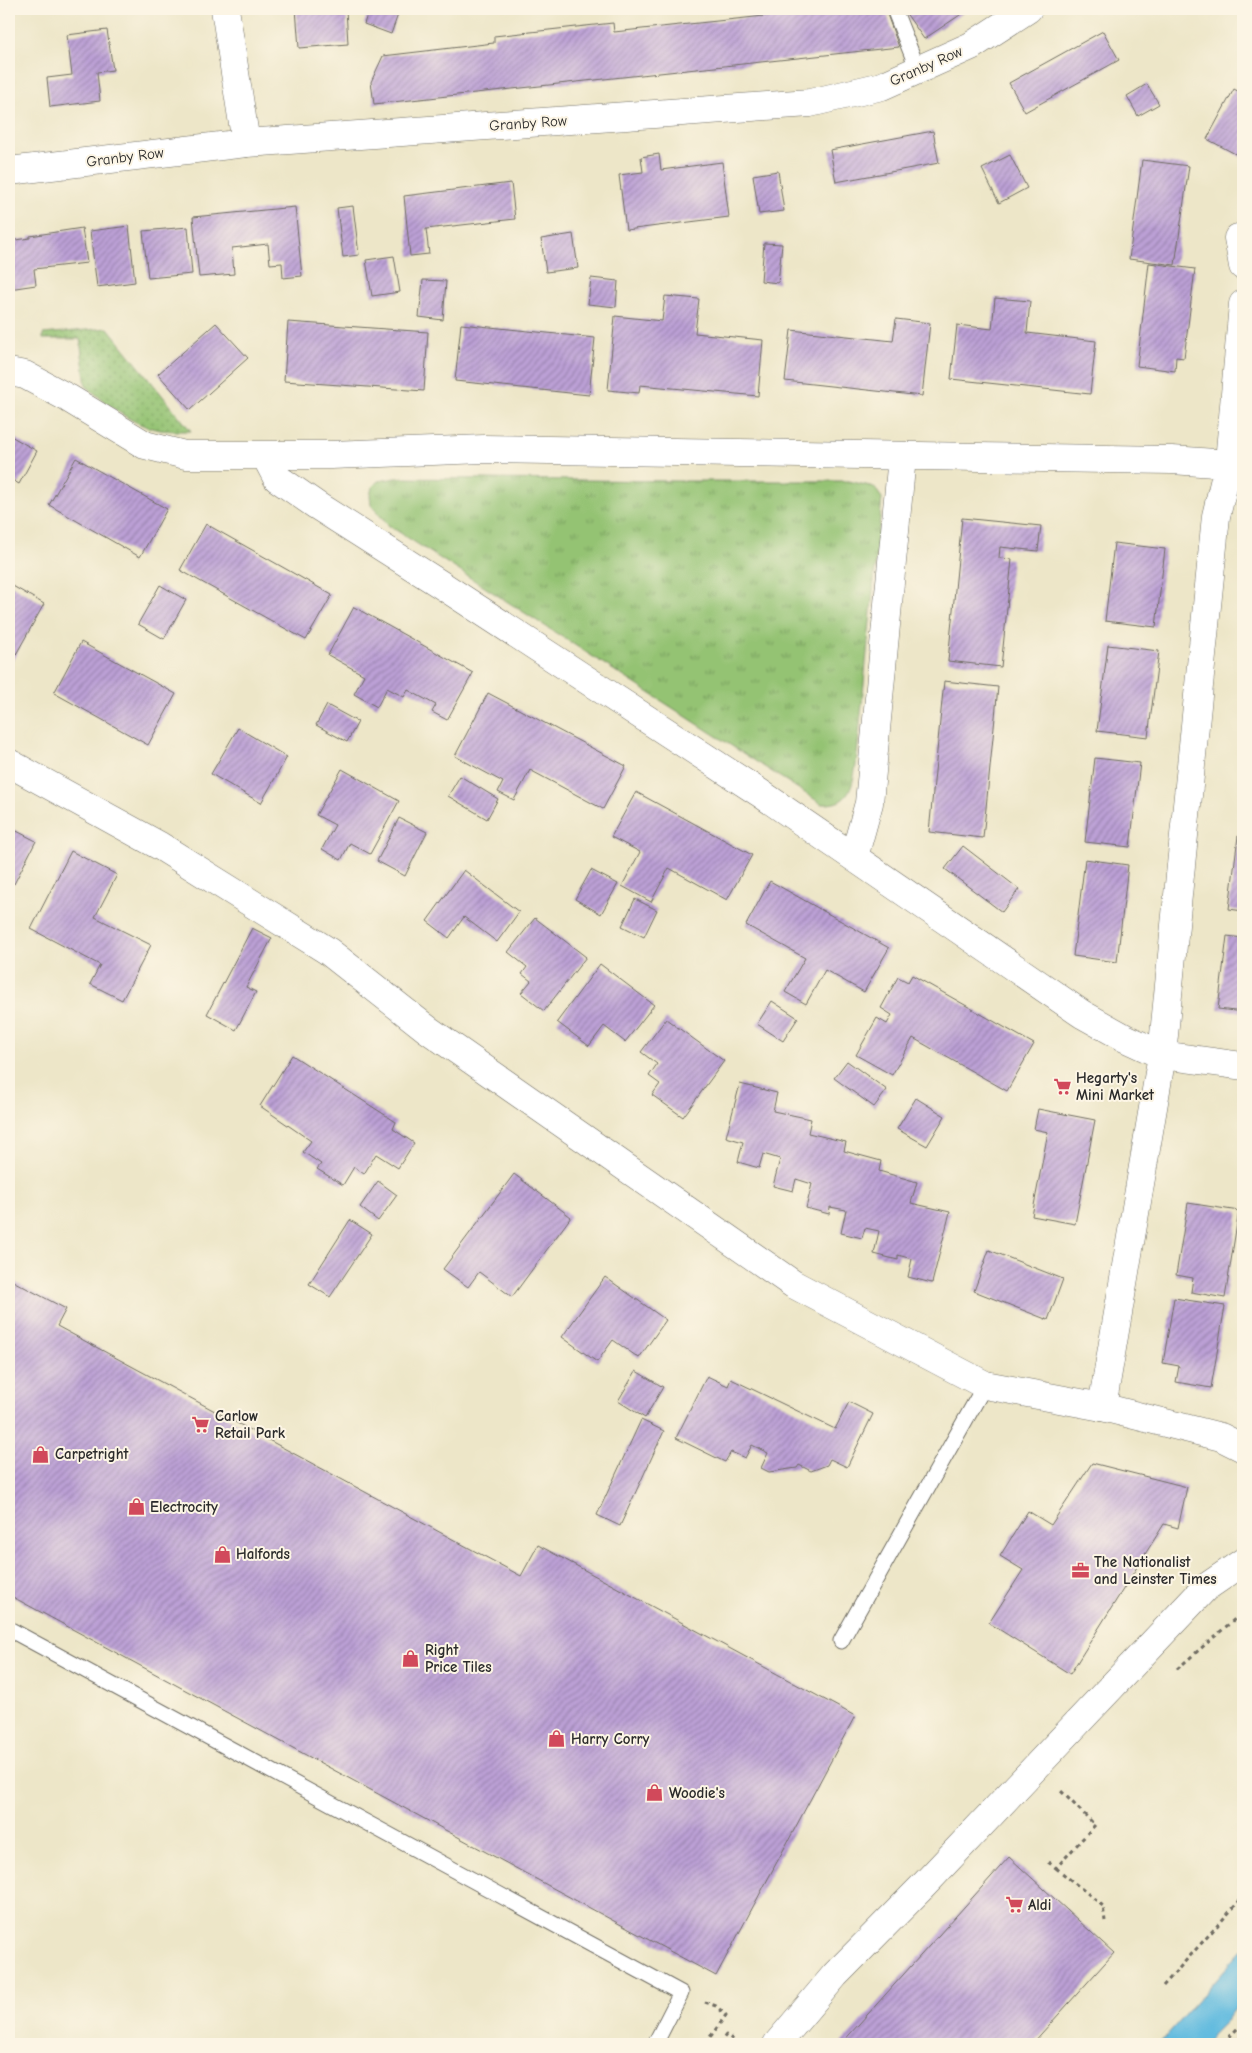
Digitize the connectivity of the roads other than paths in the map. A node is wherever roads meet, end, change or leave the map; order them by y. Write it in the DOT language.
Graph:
graph roads {
  1 [pos="226,9"];
  2 [pos="894,9"];
  3 [pos="1028,9"];
  4 [pos="918,70"];
  5 [pos="246,143"];
  6 [pos="9,171"];
  7 [pos="1238,238"];
  8 [pos="1243,266"];
  9 [pos="1243,304"];
  10 [pos="9,372"];
  11 [pos="265,455"];
  12 [pos="902,457"];
  13 [pos="1236,463"];
  14 [pos="9,763"];
  15 [pos="854,857"];
  16 [pos="1162,1055"];
  17 [pos="1243,1066"];
  18 [pos="985,1385"];
  19 [pos="1102,1406"];
  20 [pos="1243,1448"];
  21 [pos="1243,1562"];
  22 [pos="9,1629"];
  23 [pos="841,1640"];
  24 [pos="655,2044"];
  25 [pos="777,2044"];
  1 -- 5 [label="street"];
  2 -- 4 [label="lane"];
  3 -- 4 [label="street, Granby Row"];
  4 -- 5 [label="street, Granby Row"];
  5 -- 6 [label="street, Granby Row"];
  7 -- 8 [label="street"];
  9 -- 13 [label="street"];
  10 -- 11 [label="street"];
  11 -- 12 [label="street"];
  11 -- 15 [label="street"];
  12 -- 13 [label="street"];
  12 -- 15 [label="street"];
  13 -- 16 [label="street"];
  14 -- 18 [label="street"];
  15 -- 16 [label="street"];
  16 -- 17 [label="street"];
  16 -- 19 [label="street"];
  18 -- 19 [label="street"];
  18 -- 23 [label="lane"];
  19 -- 20 [label="street"];
  21 -- 25 [label="street"];
  22 -- 24 [label="lane"];
}
